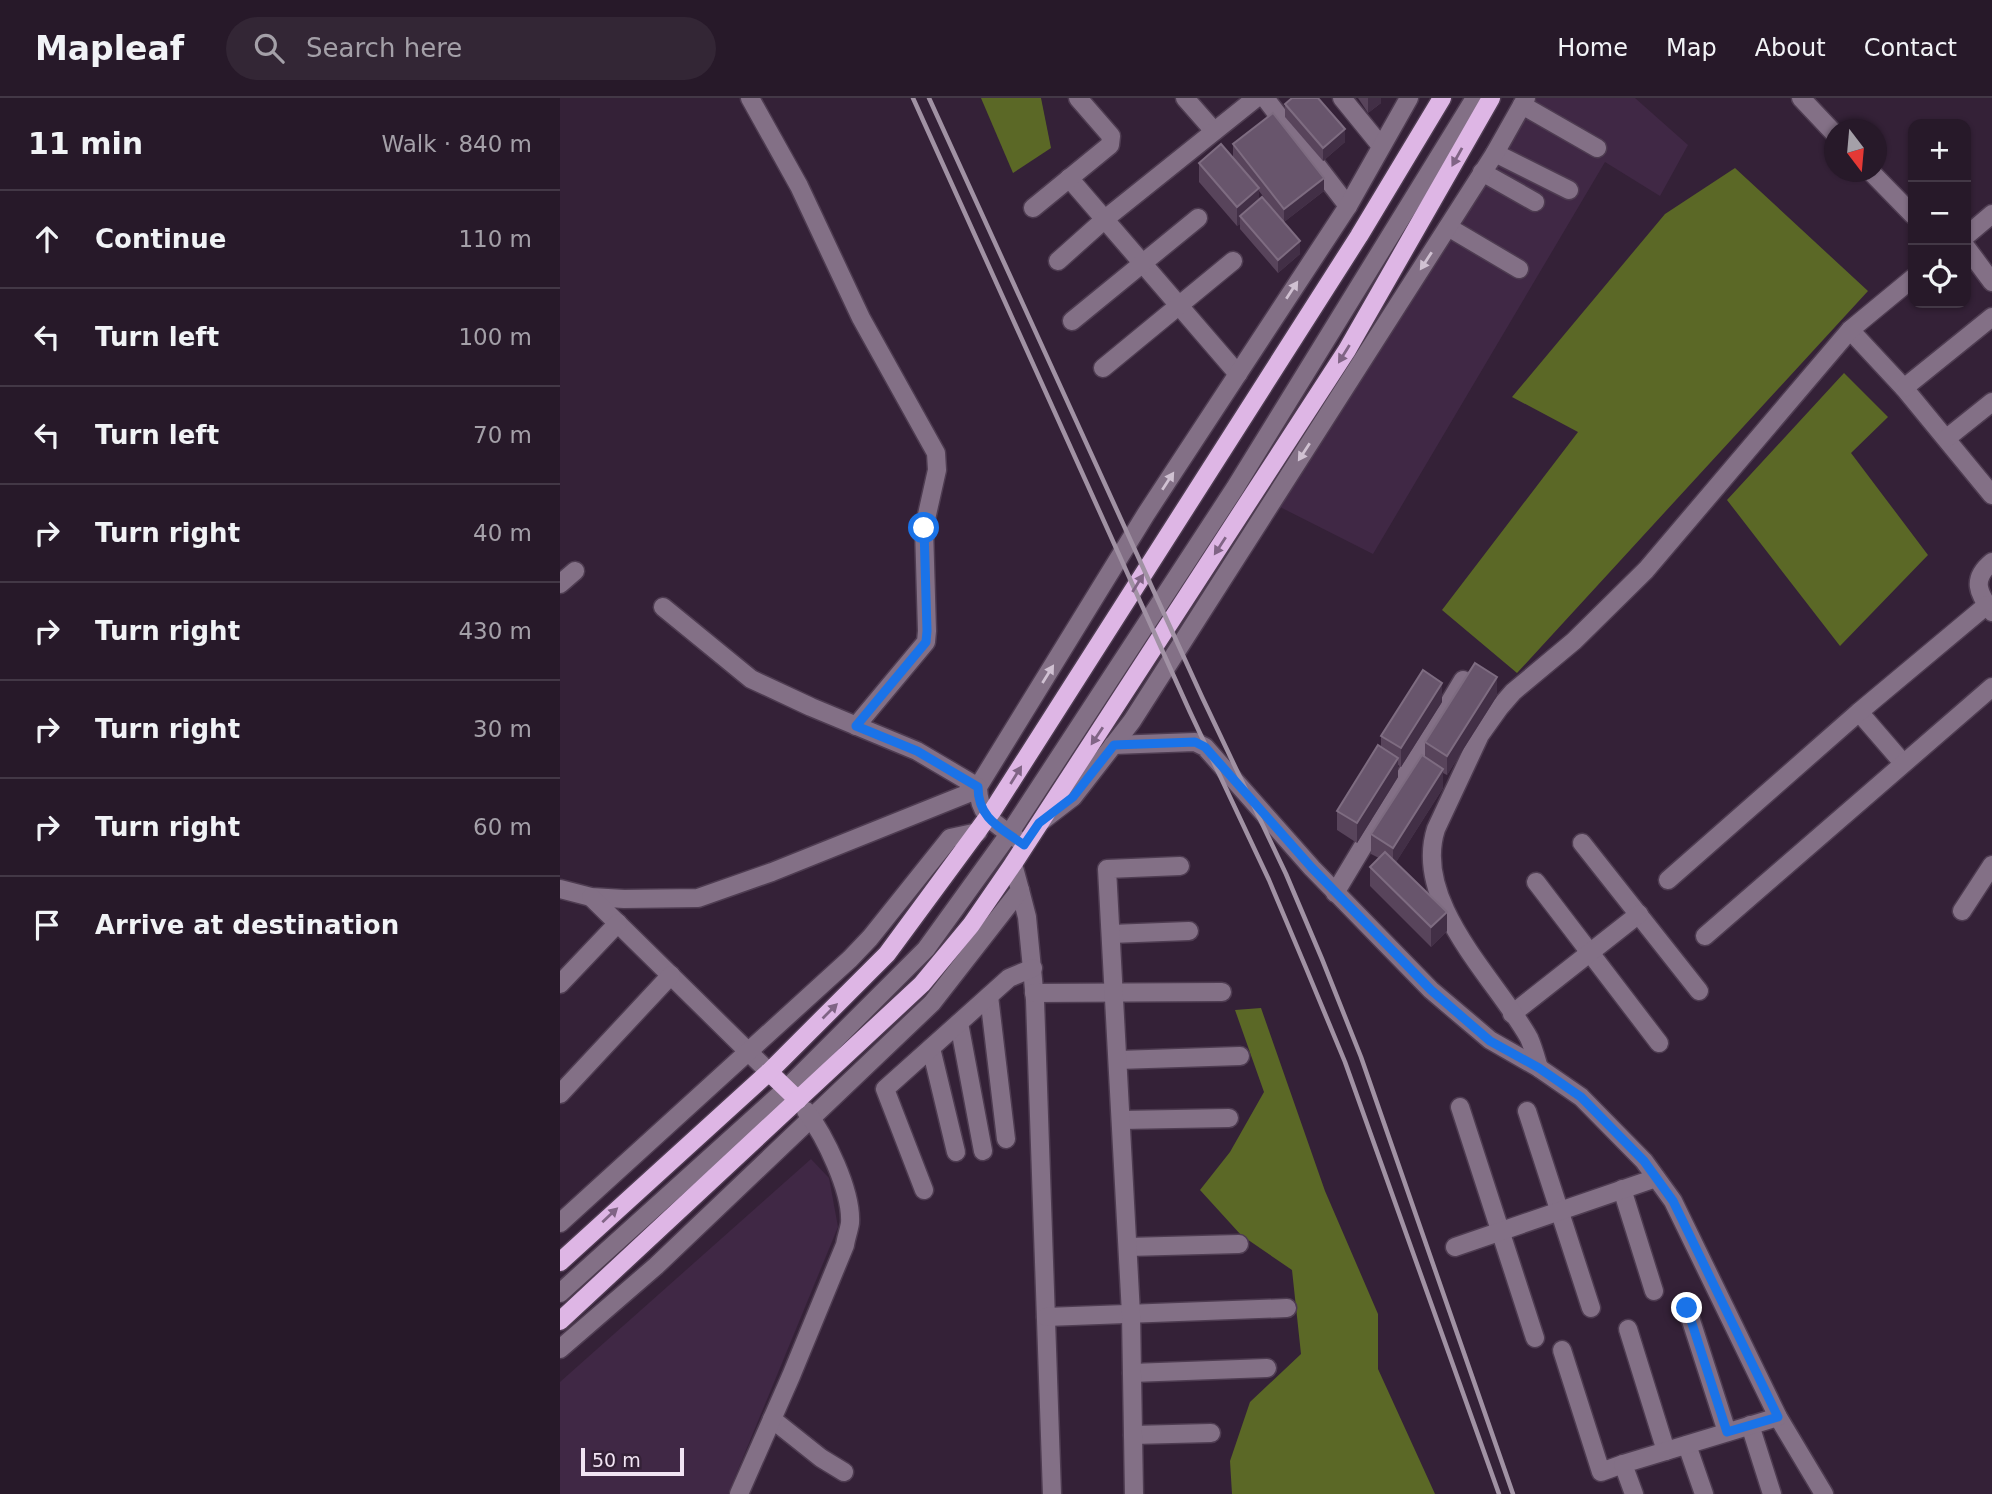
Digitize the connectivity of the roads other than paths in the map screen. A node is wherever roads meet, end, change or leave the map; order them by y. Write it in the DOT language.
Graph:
graph roads {
  1 [pos="750,98"];
  2 [pos="1078,98"];
  3 [pos="1185,98"];
  4 [pos="1256,98"];
  5 [pos="1265,98"];
  6 [pos="1342,98"];
  7 [pos="1409,98"];
  8 [pos="1442,98"];
  9 [pos="1463,98"];
  10 [pos="1475,98"];
  11 [pos="1491,98"];
  12 [pos="1801,98"];
  13 [pos="1524,101"];
  14 [pos="1824,122"];
  15 [pos="1214,131"];
  16 [pos="1381,146"];
  17 [pos="1597,148"];
  18 [pos="1495,153"];
  19 [pos="1482,172"];
  20 [pos="1069,178"];
  21 [pos="1881,182"];
  22 [pos="1569,190"];
  23 [pos="1535,202"];
  24 [pos="1348,206"];
  25 [pos="1033,208"];
  26 [pos="1908,210"];
  27 [pos="1992,214"];
  28 [pos="1198,218"];
  29 [pos="1105,219"];
  30 [pos="1448,228"];
  31 [pos="1971,232"];
  32 [pos="1971,254"];
  33 [pos="1058,261"];
  34 [pos="1233,261"];
  35 [pos="1142,263"];
  36 [pos="1519,269"];
  37 [pos="1908,282"];
  38 [pos="1992,282"];
  39 [pos="1180,306"];
  40 [pos="1992,317"];
  41 [pos="1072,321"];
  42 [pos="1850,330"];
  43 [pos="1103,368"];
  44 [pos="1238,374"];
  45 [pos="1904,388"];
  46 [pos="1992,402"];
  47 [pos="1947,438"];
  48 [pos="1990,490"];
  49 [pos="1992,562"];
  50 [pos="575,571"];
  51 [pos="560,584"];
  52 [pos="663,607"];
  53 [pos="1989,608"];
  54 [pos="1463,680"];
  55 [pos="1992,687"];
  56 [pos="1859,712"];
  57 [pos="856,726"];
  58 [pos="1114,745"];
  59 [pos="1903,763"];
  60 [pos="978,787"];
  61 [pos="1039,823"];
  62 [pos="994,828"];
  63 [pos="1582,843"];
  64 [pos="1024,845"];
  65 [pos="1013,864"];
  66 [pos="1180,866"];
  67 [pos="1992,866"];
  68 [pos="1668,880"];
  69 [pos="1536,882"];
  70 [pos="560,889"];
  71 [pos="1020,890"];
  72 [pos="1335,893"];
  73 [pos="592,897"];
  74 [pos="1962,911"];
  75 [pos="1639,914"];
  76 [pos="618,923"];
  77 [pos="1189,931"];
  78 [pos="1111,934"];
  79 [pos="1705,936"];
  80 [pos="1591,952"];
  81 [pos="1033,968"];
  82 [pos="671,975"];
  83 [pos="560,984"];
  84 [pos="1699,991"];
  85 [pos="1222,992"];
  86 [pos="1034,993"];
  87 [pos="1114,994"];
  88 [pos="989,996"];
  89 [pos="1512,1014"];
  90 [pos="959,1023"];
  91 [pos="1659,1043"];
  92 [pos="932,1048"];
  93 [pos="749,1052"];
  94 [pos="1240,1056"];
  95 [pos="1118,1060"];
  96 [pos="1539,1068"];
  97 [pos="783,1085"];
  98 [pos="560,1094"];
  99 [pos="1460,1107"];
  100 [pos="1527,1111"];
  101 [pos="811,1118"];
  102 [pos="1229,1118"];
  103 [pos="1121,1120"];
  104 [pos="1006,1139"];
  105 [pos="983,1151"];
  106 [pos="956,1152"];
  107 [pos="1656,1178"];
  108 [pos="1622,1189"];
  109 [pos="924,1190"];
  110 [pos="1561,1211"];
  111 [pos="560,1223"];
  112 [pos="1502,1231"];
  113 [pos="1239,1244"];
  114 [pos="1128,1247"];
  115 [pos="1455,1247"];
  116 [pos="560,1262"];
  117 [pos="560,1282"];
  118 [pos="1654,1291"];
  119 [pos="560,1293"];
  120 [pos="1287,1308"];
  121 [pos="1591,1308"];
  122 [pos="1687,1308"];
  123 [pos="1132,1314"];
  124 [pos="1046,1317"];
  125 [pos="560,1321"];
  126 [pos="1628,1329"];
  127 [pos="1535,1338"];
  128 [pos="560,1349"];
  129 [pos="1562,1350"];
  130 [pos="1267,1367"];
  131 [pos="1132,1373"];
  132 [pos="1778,1417"];
  133 [pos="772,1419"];
  134 [pos="1750,1425"];
  135 [pos="1727,1432"];
  136 [pos="1211,1433"];
  137 [pos="1133,1435"];
  138 [pos="1687,1445"];
  139 [pos="1666,1451"];
  140 [pos="1623,1464"];
  141 [pos="844,1472"];
  142 [pos="738,1494"];
  143 [pos="1052,1494"];
  144 [pos="1134,1494"];
  145 [pos="1634,1494"];
  146 [pos="1704,1494"];
  147 [pos="1772,1494"];
  148 [pos="1824,1494"];
  1 -- 57 [label="street"];
  2 -- 20 [label="street"];
  3 -- 15 [label="street"];
  4 -- 15 [label="street"];
  5 -- 24 [label="street"];
  6 -- 16 [label="street"];
  7 -- 16 [label="street"];
  62 -- 8 [label="main road, one-way"];
  9 -- 62 [label="street"];
  10 -- 62 [label="street"];
  11 -- 61 [label="main road, one-way"];
  12 -- 14 [label="street"];
  13 -- 17 [label="street"];
  13 -- 18 [label="street"];
  15 -- 29 [label="street"];
  16 -- 24 [label="street"];
  18 -- 19 [label="street"];
  18 -- 22 [label="street"];
  19 -- 23 [label="street"];
  19 -- 30 [label="street"];
  20 -- 25 [label="street"];
  20 -- 29 [label="street"];
  21 -- 26 [label="street"];
  44 -- 24 [label="street, one-way"];
  27 -- 31 [label="street"];
  28 -- 35 [label="street"];
  29 -- 33 [label="street"];
  29 -- 35 [label="street"];
  30 -- 36 [label="street"];
  30 -- 58 [label="street, one-way"];
  32 -- 38 [label="street"];
  34 -- 39 [label="street"];
  35 -- 39 [label="street"];
  35 -- 41 [label="street"];
  37 -- 42 [label="street"];
  39 -- 43 [label="street"];
  39 -- 44 [label="street"];
  40 -- 45 [label="street"];
  42 -- 45 [label="street"];
  42 -- 89 [label="street"];
  60 -- 44 [label="street, one-way"];
  45 -- 47 [label="street"];
  46 -- 47 [label="street"];
  47 -- 48 [label="street"];
  49 -- 53 [label="street"];
  50 -- 51 [label="street"];
  52 -- 57 [label="street"];
  53 -- 56 [label="street"];
  54 -- 72 [label="street"];
  55 -- 59 [label="street"];
  56 -- 59 [label="street"];
  56 -- 68 [label="street"];
  57 -- 60 [label="street"];
  58 -- 61 [label="street"];
  58 -- 72 [label="street"];
  59 -- 79 [label="street"];
  60 -- 62 [label="street"];
  60 -- 73 [label="street"];
  61 -- 64 [label="main road"];
  62 -- 64 [label="street"];
  62 -- 93 [label="street"];
  97 -- 62 [label="main road, one-way"];
  62 -- 97 [label="street"];
  63 -- 75 [label="street"];
  64 -- 65 [label="main road"];
  65 -- 71 [label="street"];
  65 -- 97 [label="main road"];
  66 -- 78 [label="street"];
  67 -- 74 [label="street"];
  69 -- 80 [label="street"];
  70 -- 73 [label="street"];
  71 -- 81 [label="street"];
  71 -- 101 [label="street"];
  72 -- 96 [label="street"];
  73 -- 76 [label="street"];
  75 -- 80 [label="street"];
  75 -- 84 [label="street"];
  76 -- 82 [label="street"];
  76 -- 83 [label="street"];
  77 -- 78 [label="street"];
  78 -- 87 [label="street"];
  80 -- 89 [label="street"];
  80 -- 91 [label="street"];
  81 -- 86 [label="street"];
  81 -- 88 [label="street"];
  82 -- 93 [label="street"];
  82 -- 98 [label="street"];
  85 -- 87 [label="street"];
  86 -- 87 [label="street"];
  86 -- 124 [label="street"];
  87 -- 95 [label="street"];
  88 -- 90 [label="street"];
  88 -- 104 [label="street"];
  89 -- 96 [label="street"];
  90 -- 92 [label="street"];
  90 -- 105 [label="street"];
  92 -- 106 [label="street"];
  92 -- 109 [label="street"];
  93 -- 97 [label="street"];
  93 -- 111 [label="street"];
  94 -- 95 [label="street"];
  95 -- 103 [label="street"];
  96 -- 107 [label="street"];
  97 -- 101 [label="street"];
  116 -- 97 [label="main road, one-way"];
  97 -- 117 [label="street"];
  97 -- 119 [label="street"];
  97 -- 125 [label="main road"];
  99 -- 112 [label="street"];
  100 -- 110 [label="street"];
  101 -- 128 [label="street"];
  101 -- 133 [label="street"];
  102 -- 103 [label="street"];
  103 -- 114 [label="street"];
  107 -- 108 [label="street"];
  107 -- 132 [label="street"];
  108 -- 110 [label="street"];
  108 -- 118 [label="street"];
  110 -- 112 [label="street"];
  110 -- 121 [label="street"];
  112 -- 115 [label="street"];
  112 -- 127 [label="street"];
  113 -- 114 [label="street"];
  114 -- 123 [label="street"];
  120 -- 123 [label="street"];
  122 -- 135 [label="street"];
  123 -- 124 [label="street"];
  123 -- 131 [label="street"];
  124 -- 143 [label="street"];
  126 -- 139 [label="street"];
  129 -- 140 [label="street"];
  130 -- 131 [label="street"];
  131 -- 137 [label="street"];
  132 -- 134 [label="street"];
  132 -- 148 [label="street"];
  133 -- 141 [label="street"];
  133 -- 142 [label="street"];
  134 -- 135 [label="street"];
  134 -- 147 [label="street"];
  135 -- 138 [label="street"];
  136 -- 137 [label="street"];
  137 -- 144 [label="street"];
  138 -- 139 [label="street"];
  138 -- 146 [label="street"];
  139 -- 140 [label="street"];
  140 -- 145 [label="street"];
}
